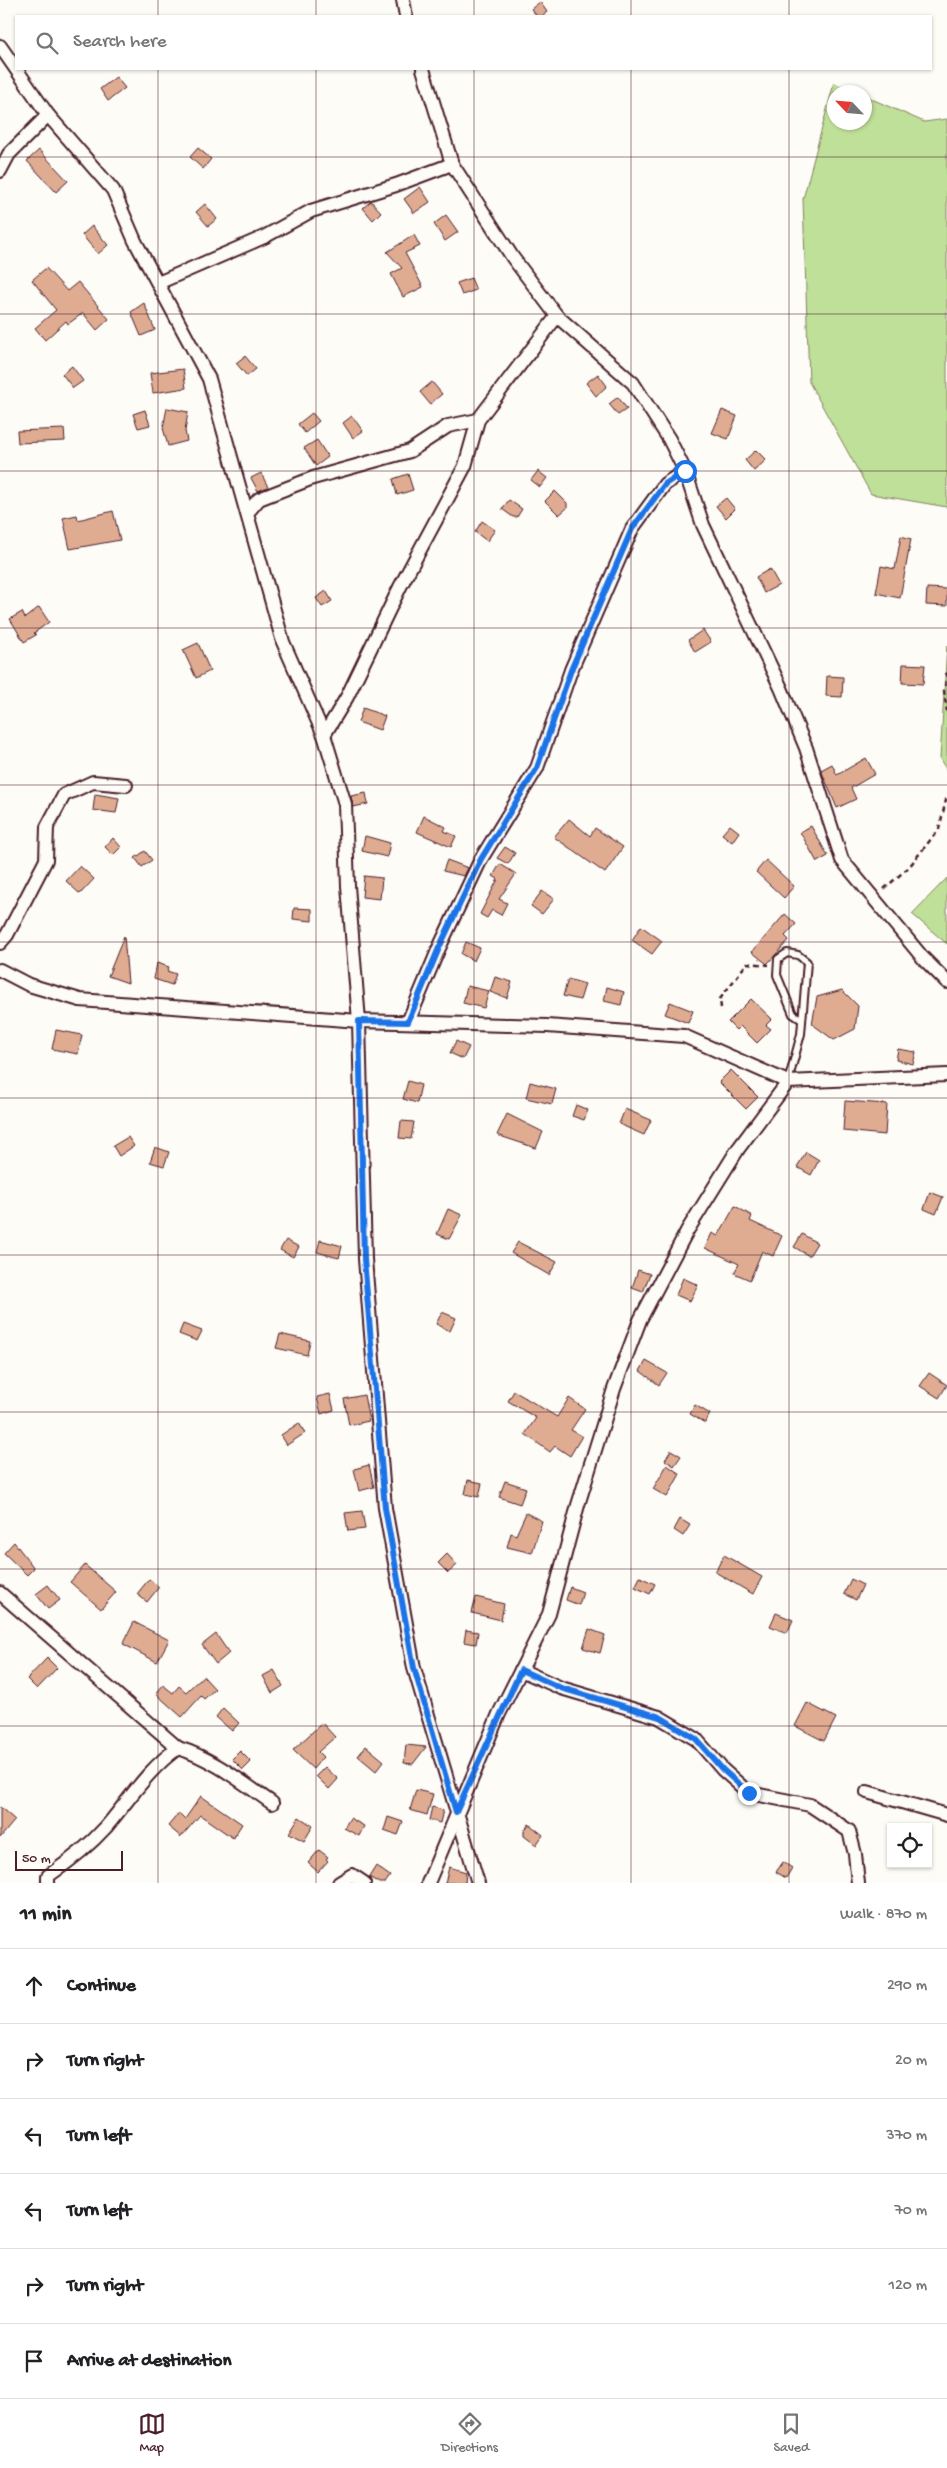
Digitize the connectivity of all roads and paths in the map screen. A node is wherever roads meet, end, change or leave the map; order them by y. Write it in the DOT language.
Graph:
graph roads {
  1 [pos="403,0"];
  2 [pos="406,15"];
  3 [pos="0,46"];
  4 [pos="15,68"];
  5 [pos="17,70"];
  6 [pos="423,70"];
  7 [pos="48,115"];
  8 [pos="452,164"];
  9 [pos="0,172"];
  10 [pos="158,283"];
  11 [pos="557,316"];
  12 [pos="478,420"];
  13 [pos="685,471"];
  14 [pos="247,513"];
  15 [pos="947,672"];
  16 [pos="947,712"];
  17 [pos="324,735"];
  18 [pos="126,785"];
  19 [pos="947,796"];
  20 [pos="874,898"];
  21 [pos="0,943"];
  22 [pos="778,966"];
  23 [pos="0,970"];
  24 [pos="947,982"];
  25 [pos="721,1008"];
  26 [pos="802,1020"];
  27 [pos="359,1021"];
  28 [pos="408,1022"];
  29 [pos="947,1075"];
  30 [pos="788,1082"];
  31 [pos="0,1593"];
  32 [pos="521,1670"];
  33 [pos="178,1748"];
  34 [pos="867,1792"];
  35 [pos="272,1803"];
  36 [pos="456,1812"];
  37 [pos="947,1815"];
  38 [pos="48,1883"];
  39 [pos="340,1883"];
  40 [pos="364,1883"];
  41 [pos="428,1883"];
  42 [pos="478,1883"];
  43 [pos="858,1883"];
  1 -- 2 [label="street"];
  3 -- 4 [label="street"];
  5 -- 7 [label="street"];
  6 -- 8 [label="street"];
  7 -- 9 [label="street"];
  7 -- 10 [label="street"];
  8 -- 10 [label="street"];
  8 -- 11 [label="street"];
  10 -- 14 [label="street"];
  11 -- 12 [label="street"];
  11 -- 13 [label="street"];
  12 -- 14 [label="street"];
  12 -- 17 [label="street"];
  13 -- 20 [label="street"];
  13 -- 28 [label="street"];
  14 -- 17 [label="street"];
  15 -- 16 [label="path"];
  17 -- 27 [label="street"];
  18 -- 21 [label="street"];
  19 -- 20 [label="path"];
  20 -- 24 [label="street"];
  22 -- 25 [label="path"];
  22 -- 26 [label="lane"];
  22 -- 26 [label="lane"];
  23 -- 27 [label="street"];
  26 -- 30 [label="lane"];
  27 -- 28 [label="street"];
  27 -- 36 [label="street"];
  28 -- 30 [label="street"];
  29 -- 30 [label="street"];
  30 -- 32 [label="street"];
  31 -- 33 [label="street"];
  32 -- 36 [label="street"];
  32 -- 43 [label="street"];
  33 -- 35 [label="street"];
  33 -- 38 [label="street"];
  34 -- 37 [label="street"];
  36 -- 41 [label="street"];
  36 -- 42 [label="street"];
  39 -- 40 [label="street"];
}
